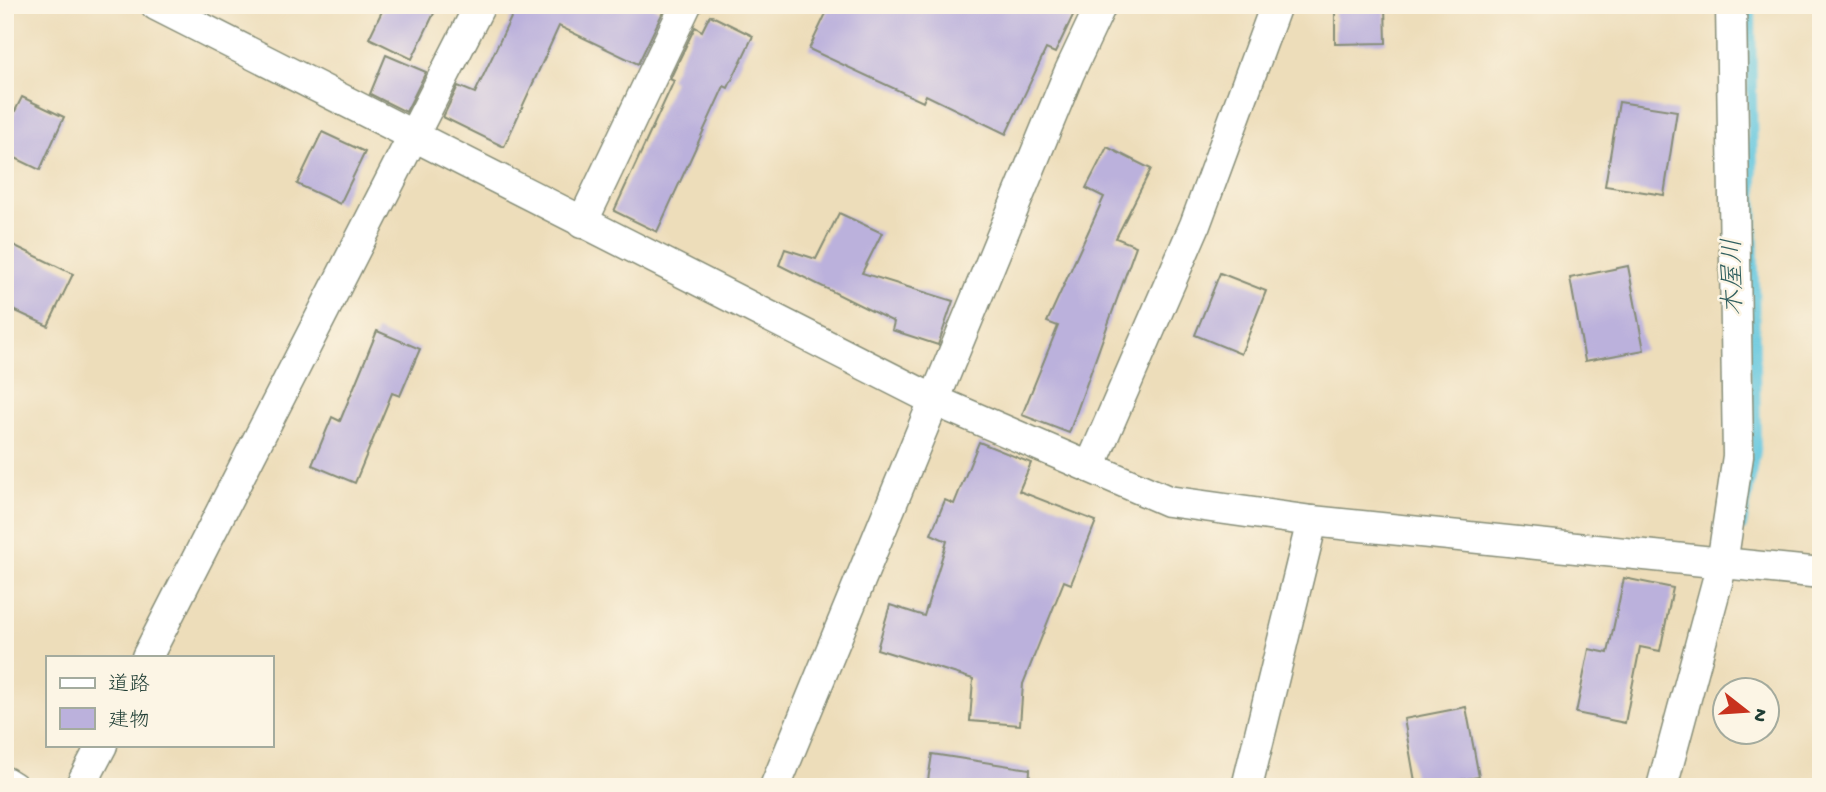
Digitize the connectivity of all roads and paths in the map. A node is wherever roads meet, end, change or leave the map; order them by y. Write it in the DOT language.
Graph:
graph roads {
  1 [pos="156,5"];
  2 [pos="480,5"];
  3 [pos="686,5"];
  4 [pos="1101,5"];
  5 [pos="1276,5"];
  6 [pos="1731,5"];
  7 [pos="414,138"];
  8 [pos="582,223"];
  9 [pos="936,401"];
  10 [pos="1090,467"];
  11 [pos="1311,521"];
  12 [pos="1722,564"];
  13 [pos="1821,573"];
  14 [pos="148,656"];
  15 [pos="101,746"];
  16 [pos="5,782"];
  17 [pos="13,787"];
  18 [pos="80,787"];
  19 [pos="775,787"];
  20 [pos="1247,787"];
  21 [pos="1662,787"];
  1 -- 7 [label="street"];
  2 -- 7 [label="street"];
  3 -- 8 [label="street"];
  4 -- 9 [label="street"];
  5 -- 10 [label="street"];
  6 -- 12 [label="street"];
  7 -- 8 [label="street"];
  7 -- 14 [label="street"];
  8 -- 9 [label="street"];
  9 -- 10 [label="street"];
  9 -- 19 [label="street"];
  10 -- 11 [label="street"];
  11 -- 12 [label="street"];
  11 -- 20 [label="street"];
  12 -- 13 [label="street"];
  12 -- 21 [label="street"];
  15 -- 18 [label="street"];
  16 -- 17 [label="street"];
}
